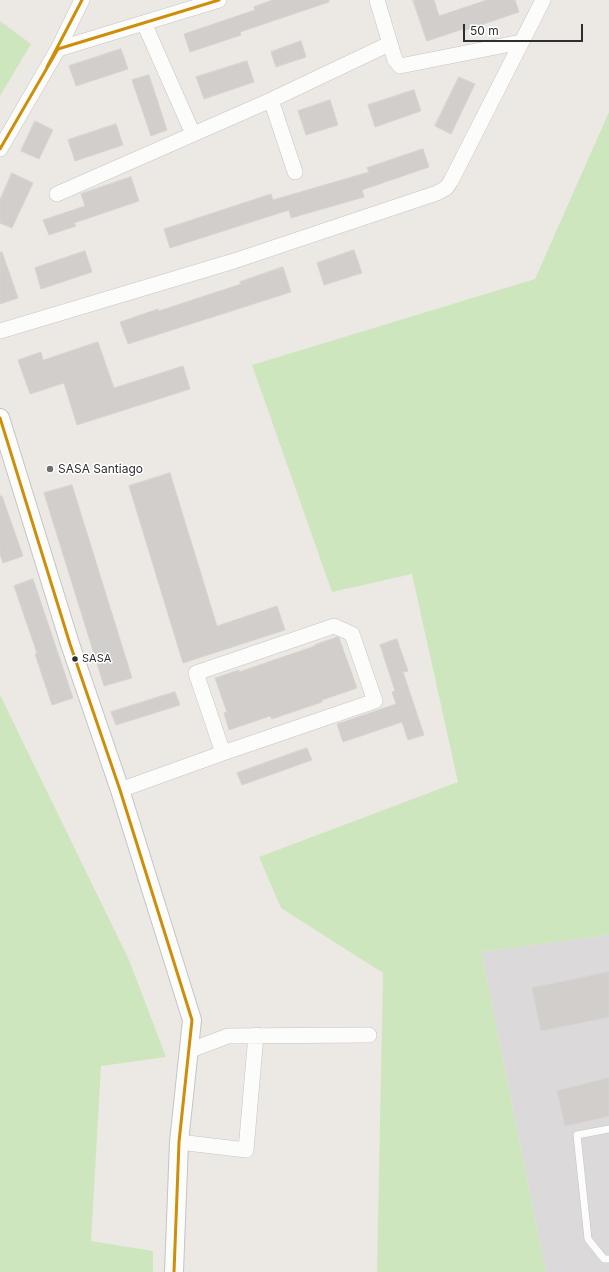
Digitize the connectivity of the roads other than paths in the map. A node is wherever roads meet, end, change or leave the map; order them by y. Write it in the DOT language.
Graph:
graph roads {
  1 [pos="82,0"];
  2 [pos="219,0"];
  3 [pos="377,0"];
  4 [pos="542,0"];
  5 [pos="144,23"];
  6 [pos="521,42"];
  7 [pos="389,44"];
  8 [pos="58,49"];
  9 [pos="271,100"];
  10 [pos="193,134"];
  11 [pos="0,148"];
  12 [pos="295,172"];
  13 [pos="57,194"];
  14 [pos="0,331"];
  15 [pos="0,418"];
  16 [pos="223,753"];
  17 [pos="120,790"];
  18 [pos="256,1035"];
  19 [pos="368,1035"];
  20 [pos="188,1051"];
  21 [pos="609,1129"];
  22 [pos="179,1142"];
  23 [pos="609,1259"];
  24 [pos="174,1272"];
  1 -- 8 [label="street"];
  2 -- 5 [label="street"];
  3 -- 7 [label="street"];
  4 -- 6 [label="street"];
  5 -- 8 [label="street"];
  5 -- 10 [label="street"];
  6 -- 7 [label="street"];
  6 -- 14 [label="street"];
  7 -- 9 [label="street"];
  8 -- 11 [label="street"];
  9 -- 10 [label="street"];
  9 -- 12 [label="street"];
  10 -- 13 [label="street"];
  15 -- 17 [label="street"];
  16 -- 16 [label="street"];
  16 -- 17 [label="street"];
  17 -- 20 [label="street"];
  18 -- 19 [label="street"];
  18 -- 20 [label="street"];
  18 -- 22 [label="street"];
  20 -- 22 [label="street"];
  21 -- 23 [label="lane"];
  22 -- 24 [label="street"];
}
